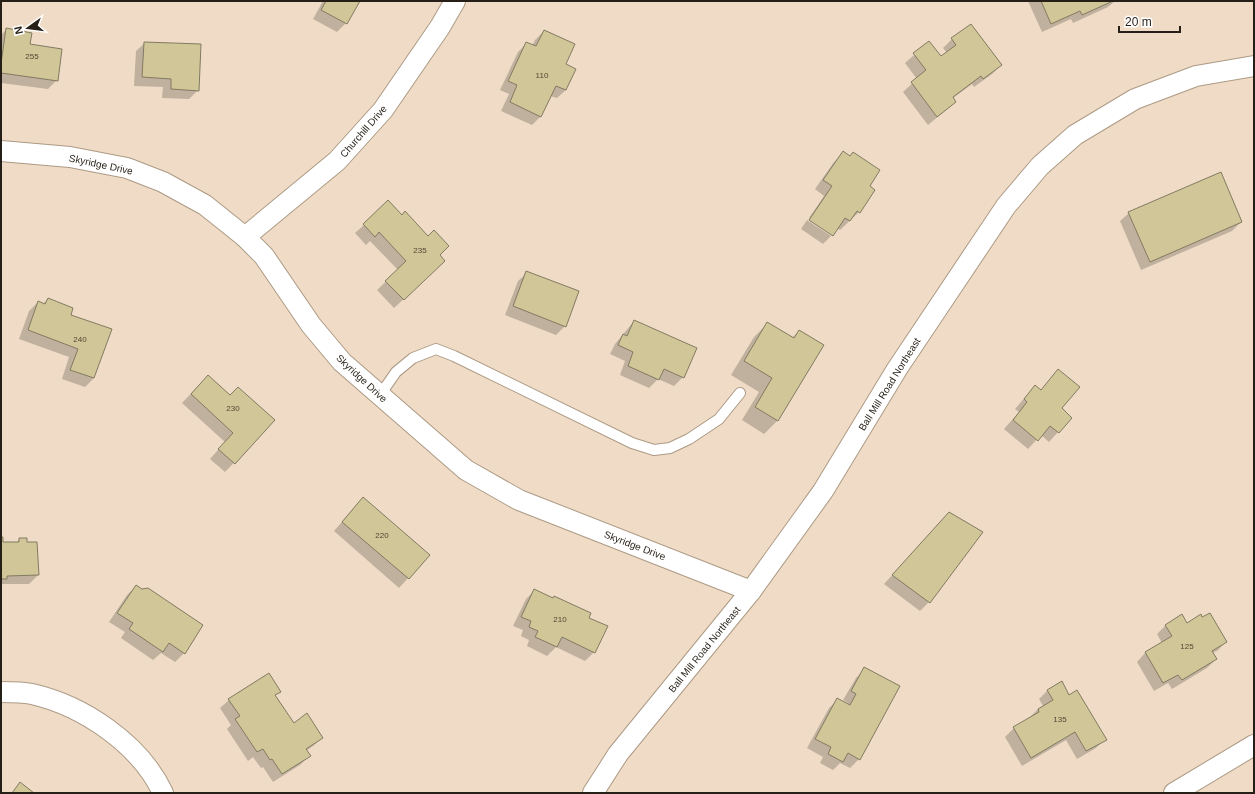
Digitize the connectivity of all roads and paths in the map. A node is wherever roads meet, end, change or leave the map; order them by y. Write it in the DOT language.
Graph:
graph roads {
  1 [pos="455,1"];
  2 [pos="1254,66"];
  3 [pos="1,151"];
  4 [pos="245,237"];
  5 [pos="740,393"];
  6 [pos="380,395"];
  7 [pos="751,591"];
  8 [pos="1,692"];
  9 [pos="1254,745"];
  10 [pos="163,793"];
  11 [pos="593,793"];
  12 [pos="1174,793"];
  1 -- 4 [label="street, Churchill Drive"];
  2 -- 7 [label="street, Ball Mill Road Northeast"];
  3 -- 4 [label="street, Skyridge Drive"];
  4 -- 6 [label="street, Skyridge Drive"];
  5 -- 6 [label="lane"];
  6 -- 7 [label="street, Skyridge Drive"];
  7 -- 11 [label="street, Ball Mill Road Northeast"];
  8 -- 10 [label="street"];
  9 -- 12 [label="street"];
}
